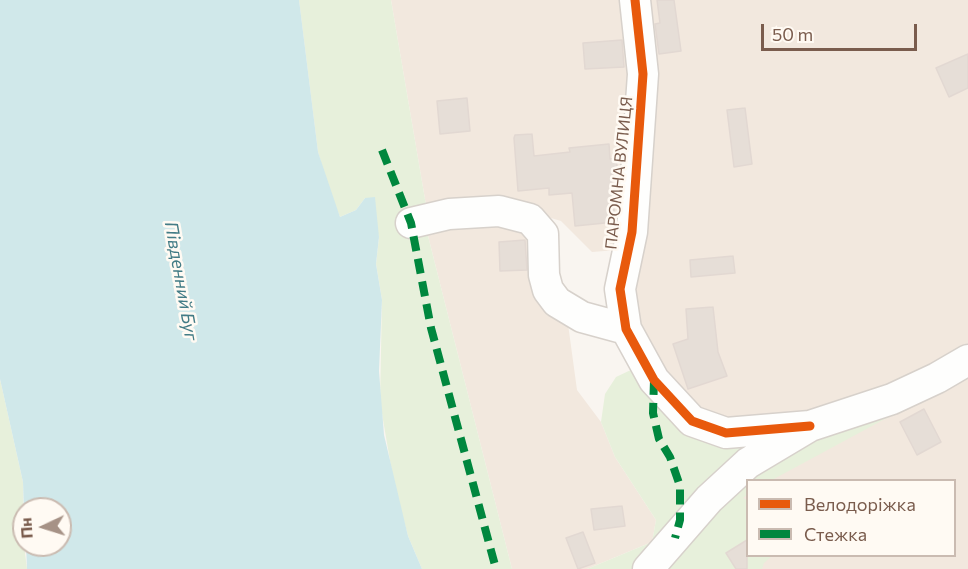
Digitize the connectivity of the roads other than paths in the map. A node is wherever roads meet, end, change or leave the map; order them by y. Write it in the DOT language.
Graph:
graph roads {
  1 [pos="635,0"];
  2 [pos="411,223"];
  3 [pos="626,329"];
  4 [pos="968,360"];
  5 [pos="810,426"];
  6 [pos="648,569"];
  1 -- 3 [label="street, ПАРОМНА ВУЛИЦЯ"];
  2 -- 3 [label="street"];
  3 -- 5 [label="street, ПАРОМНА ВУЛИЦЯ"];
  4 -- 5 [label="street"];
  5 -- 6 [label="street"];
}
